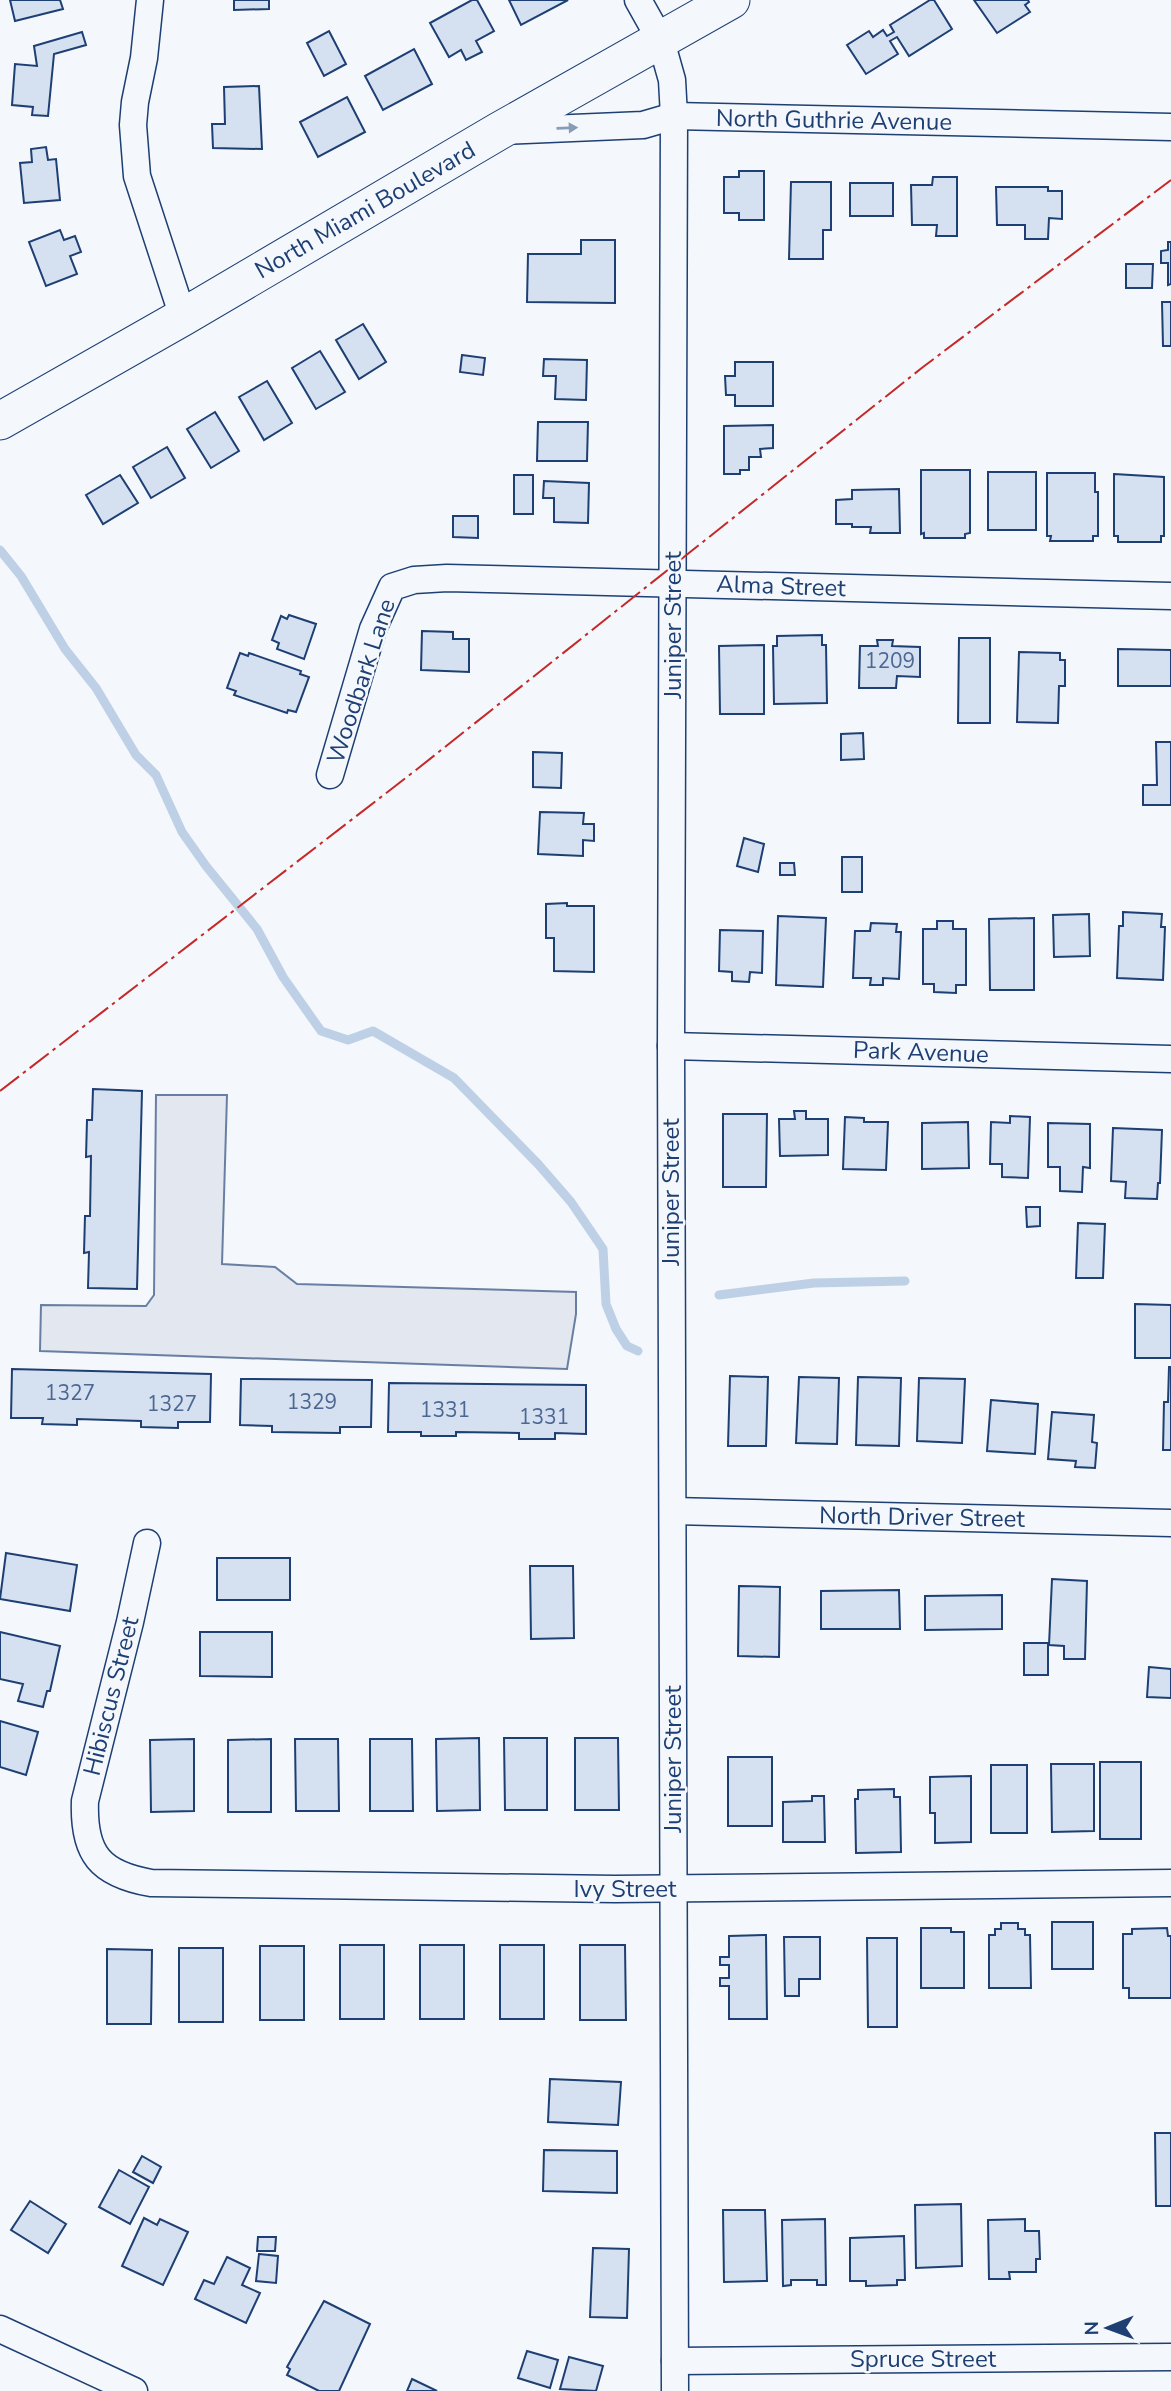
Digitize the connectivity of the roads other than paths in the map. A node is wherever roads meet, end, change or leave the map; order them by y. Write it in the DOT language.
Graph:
graph roads {
  1 [pos="150,0"];
  2 [pos="638,0"];
  3 [pos="731,0"];
  4 [pos="661,41"];
  5 [pos="674,116"];
  6 [pos="1171,128"];
  7 [pos="499,131"];
  8 [pos="183,317"];
  9 [pos="0,421"];
  10 [pos="674,583"];
  11 [pos="392,587"];
  12 [pos="1171,596"];
  13 [pos="330,775"];
  14 [pos="671,1046"];
  15 [pos="1171,1059"];
  16 [pos="673,1511"];
  17 [pos="1171,1523"];
  18 [pos="147,1543"];
  19 [pos="91,1849"];
  20 [pos="1171,1883"];
  21 [pos="673,1889"];
  22 [pos="0,2329"];
  23 [pos="1171,2357"];
  24 [pos="675,2361"];
  25 [pos="134,2391"];
  26 [pos="675,2391"];
  1 -- 8 [label="street"];
  2 -- 4 [label="street, Juniper Street"];
  3 -- 4 [label="main road, North Miami Boulevard"];
  4 -- 5 [label="street, Juniper Street"];
  4 -- 7 [label="main road, North Miami Boulevard"];
  5 -- 6 [label="street, North Guthrie Avenue"];
  7 -- 5 [label="street, North Guthrie Avenue, one-way"];
  5 -- 10 [label="street, Juniper Street"];
  7 -- 8 [label="main road, North Miami Boulevard"];
  8 -- 9 [label="main road, North Miami Boulevard"];
  10 -- 11 [label="street, Alma Street"];
  10 -- 12 [label="street, Alma Street"];
  10 -- 14 [label="street, Juniper Street"];
  11 -- 13 [label="street, Woodbark Lane"];
  14 -- 15 [label="street, Park Avenue"];
  14 -- 16 [label="street, Juniper Street"];
  16 -- 17 [label="street, North Driver Street"];
  16 -- 21 [label="street, Juniper Street"];
  18 -- 19 [label="street, Hibiscus Street"];
  19 -- 21 [label="street, Ivy Street"];
  20 -- 21 [label="street, Ivy Street"];
  21 -- 24 [label="street, Juniper Street"];
  22 -- 25 [label="street"];
  23 -- 24 [label="street, Spruce Street"];
  24 -- 26 [label="street, Juniper Street"];
}
